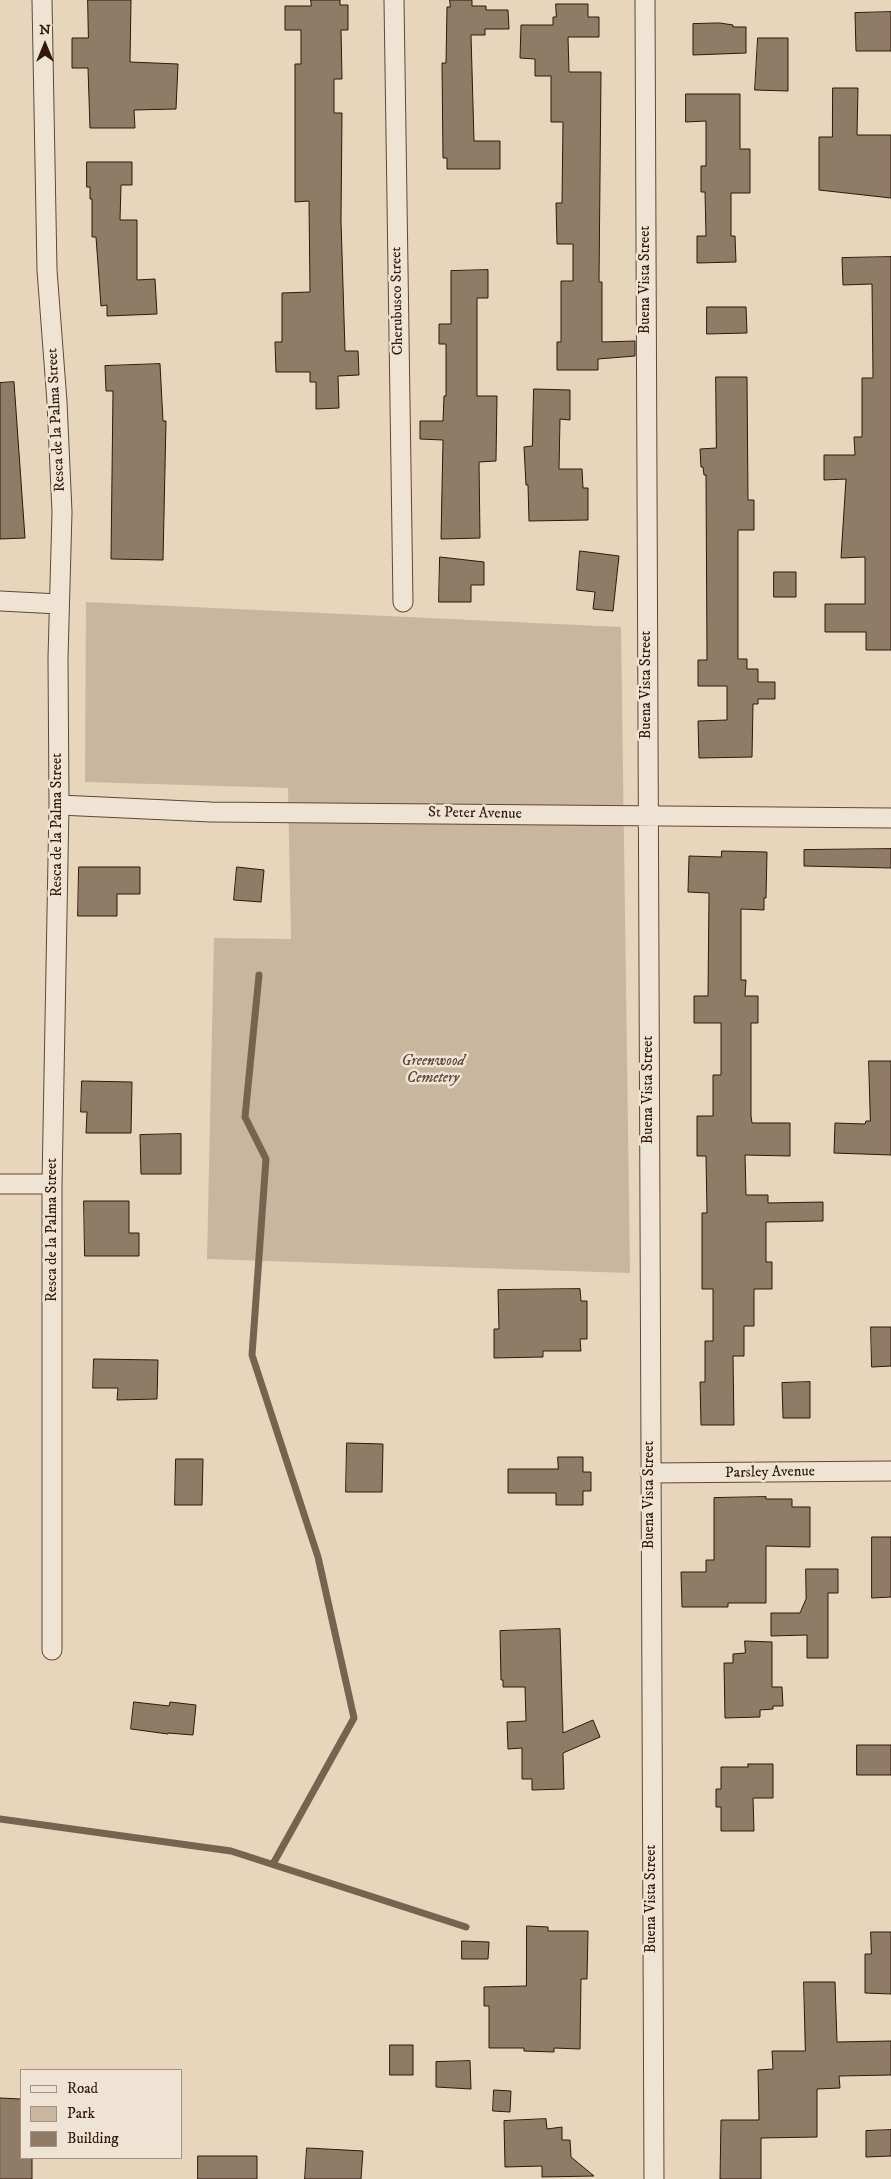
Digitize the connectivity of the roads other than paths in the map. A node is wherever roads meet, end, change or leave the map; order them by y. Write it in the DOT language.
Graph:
graph roads {
  1 [pos="42,0"];
  2 [pos="394,0"];
  3 [pos="645,0"];
  4 [pos="0,601"];
  5 [pos="403,602"];
  6 [pos="59,604"];
  7 [pos="59,805"];
  8 [pos="648,816"];
  9 [pos="891,818"];
  10 [pos="0,1184"];
  11 [pos="52,1184"];
  12 [pos="891,1471"];
  13 [pos="650,1473"];
  14 [pos="52,1650"];
  15 [pos="654,2179"];
  1 -- 6 [label="street, Resca de la Palma Street"];
  2 -- 5 [label="street, Cherubusco Street"];
  3 -- 8 [label="street, Buena Vista Street"];
  4 -- 6 [label="street"];
  6 -- 7 [label="street, Resca de la Palma Street"];
  7 -- 8 [label="street, St Peter Avenue"];
  7 -- 11 [label="street, Resca de la Palma Street"];
  8 -- 9 [label="street, St Peter Avenue"];
  8 -- 13 [label="street, Buena Vista Street"];
  10 -- 11 [label="street"];
  11 -- 14 [label="street, Resca de la Palma Street"];
  12 -- 13 [label="street, Parsley Avenue"];
  13 -- 15 [label="street, Buena Vista Street"];
}
